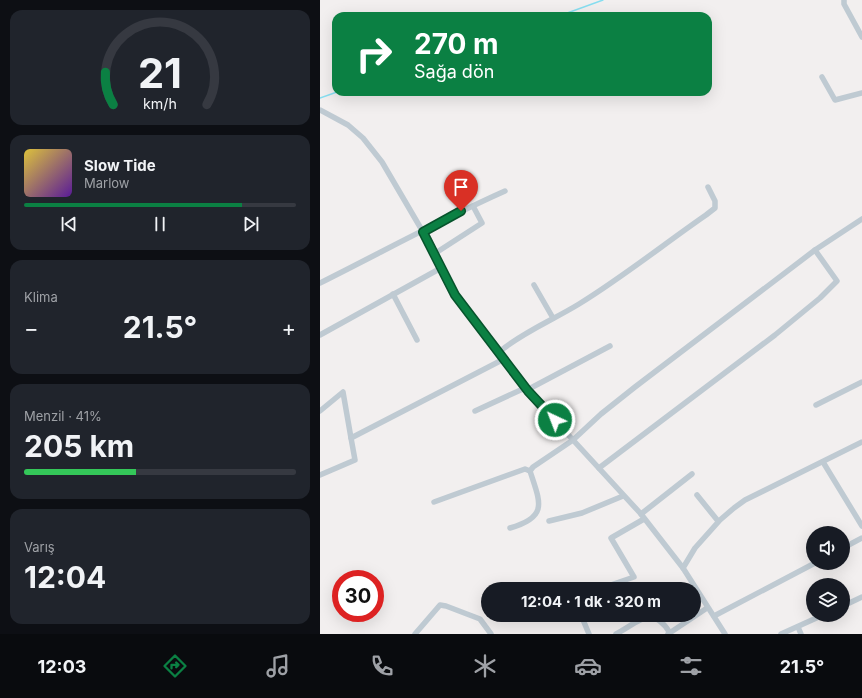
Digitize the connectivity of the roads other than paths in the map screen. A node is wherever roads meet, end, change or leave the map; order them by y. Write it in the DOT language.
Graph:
graph roads {
  1 [pos="844,0"];
  2 [pos="862,37"];
  3 [pos="822,76"];
  4 [pos="862,93"];
  5 [pos="320,110"];
  6 [pos="708,187"];
  7 [pos="505,191"];
  8 [pos="473,206"];
  9 [pos="862,219"];
  10 [pos="423,232"];
  11 [pos="815,250"];
  12 [pos="434,254"];
  13 [pos="441,268"];
  14 [pos="320,283"];
  15 [pos="534,286"];
  16 [pos="393,294"];
  17 [pos="553,318"];
  18 [pos="320,335"];
  19 [pos="418,340"];
  20 [pos="610,346"];
  21 [pos="498,352"];
  22 [pos="504,359"];
  23 [pos="862,382"];
  24 [pos="526,389"];
  25 [pos="816,405"];
  26 [pos="320,411"];
  27 [pos="475,411"];
  28 [pos="351,438"];
  29 [pos="573,440"];
  30 [pos="862,442"];
  31 [pos="823,462"];
  32 [pos="599,468"];
  33 [pos="530,471"];
  34 [pos="692,474"];
  35 [pos="320,475"];
  36 [pos="623,496"];
  37 [pos="697,496"];
  38 [pos="434,502"];
  39 [pos="643,516"];
  40 [pos="549,521"];
  41 [pos="718,521"];
  42 [pos="862,526"];
  43 [pos="510,528"];
  44 [pos="862,538"];
  45 [pos="850,544"];
  46 [pos="683,568"];
  47 [pos="806,568"];
  48 [pos="621,582"];
  49 [pos="862,597"];
  50 [pos="850,603"];
  51 [pos="707,608"];
  52 [pos="714,616"];
  53 [pos="584,622"];
  54 [pos="807,622"];
  55 [pos="798,626"];
  56 [pos="415,634"];
  57 [pos="491,634"];
  58 [pos="590,634"];
  59 [pos="616,634"];
  60 [pos="669,634"];
  61 [pos="725,634"];
  62 [pos="782,634"];
  63 [pos="801,634"];
  1 -- 2 [label="street"];
  3 -- 4 [label="street"];
  5 -- 10 [label="street"];
  6 -- 17 [label="street"];
  7 -- 8 [label="street"];
  8 -- 10 [label="street"];
  8 -- 12 [label="street"];
  9 -- 11 [label="street"];
  10 -- 12 [label="street"];
  10 -- 14 [label="street"];
  11 -- 29 [label="street"];
  11 -- 32 [label="street"];
  12 -- 13 [label="street"];
  13 -- 16 [label="street"];
  13 -- 21 [label="street"];
  15 -- 17 [label="street"];
  16 -- 18 [label="street"];
  16 -- 19 [label="street"];
  17 -- 21 [label="street"];
  20 -- 24 [label="street"];
  21 -- 22 [label="street"];
  22 -- 24 [label="street"];
  22 -- 28 [label="street"];
  23 -- 25 [label="street"];
  24 -- 27 [label="street"];
  24 -- 29 [label="street"];
  26 -- 28 [label="street"];
  28 -- 35 [label="street"];
  29 -- 32 [label="street"];
  29 -- 33 [label="street"];
  30 -- 31 [label="street"];
  31 -- 41 [label="street"];
  31 -- 42 [label="street"];
  32 -- 36 [label="street"];
  33 -- 38 [label="street"];
  33 -- 43 [label="street"];
  34 -- 39 [label="street"];
  36 -- 39 [label="street"];
  36 -- 40 [label="street"];
  37 -- 41 [label="street"];
  39 -- 46 [label="street"];
  39 -- 48 [label="street"];
  41 -- 46 [label="street"];
  44 -- 45 [label="street"];
  46 -- 51 [label="street"];
  47 -- 52 [label="street"];
  49 -- 50 [label="street"];
  51 -- 52 [label="street"];
  51 -- 60 [label="street"];
  52 -- 61 [label="street"];
  53 -- 58 [label="street"];
  54 -- 55 [label="street"];
  55 -- 62 [label="street"];
  55 -- 63 [label="street"];
  56 -- 57 [label="street"];
  59 -- 60 [label="street"];
}
